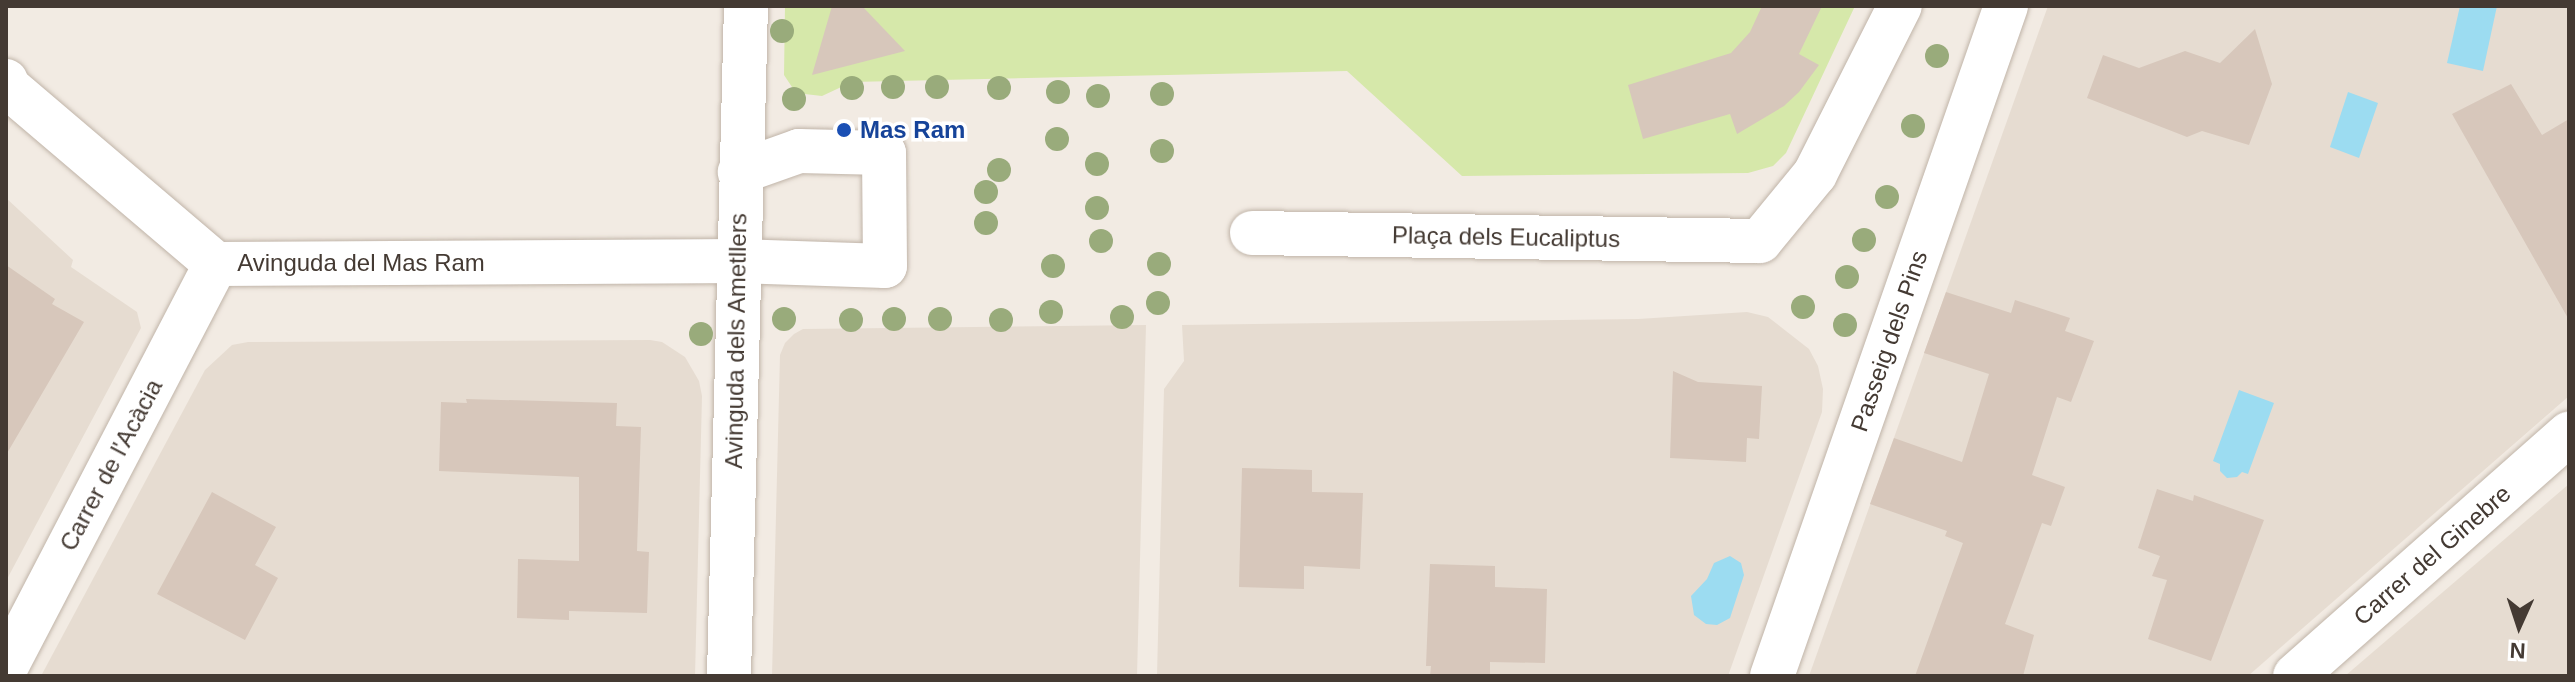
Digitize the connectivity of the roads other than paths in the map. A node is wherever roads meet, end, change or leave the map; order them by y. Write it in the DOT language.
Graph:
graph roads {
  1 [pos="746,6"];
  2 [pos="1900,6"];
  3 [pos="2006,6"];
  4 [pos="6,81"];
  5 [pos="740,172"];
  6 [pos="1252,233"];
  7 [pos="737,261"];
  8 [pos="216,264"];
  9 [pos="2569,434"];
  10 [pos="6,667"];
  11 [pos="729,676"];
  12 [pos="1772,676"];
  13 [pos="2295,676"];
  1 -- 5 [label="street, Avinguda dels Ametllers"];
  2 -- 6 [label="street, Plaça dels Eucaliptus"];
  3 -- 12 [label="street, Passeig dels Pins"];
  4 -- 8 [label="street, Avinguda del Mas Ram"];
  5 -- 7 [label="street, Avinguda dels Ametllers"];
  5 -- 7 [label="street, Avinguda del Mas Ram"];
  7 -- 8 [label="street, Avinguda del Mas Ram"];
  7 -- 11 [label="street, Avinguda dels Ametllers"];
  8 -- 10 [label="street, Carrer de l'Acàcia"];
  9 -- 13 [label="street, Carrer del Ginebre"];
}
